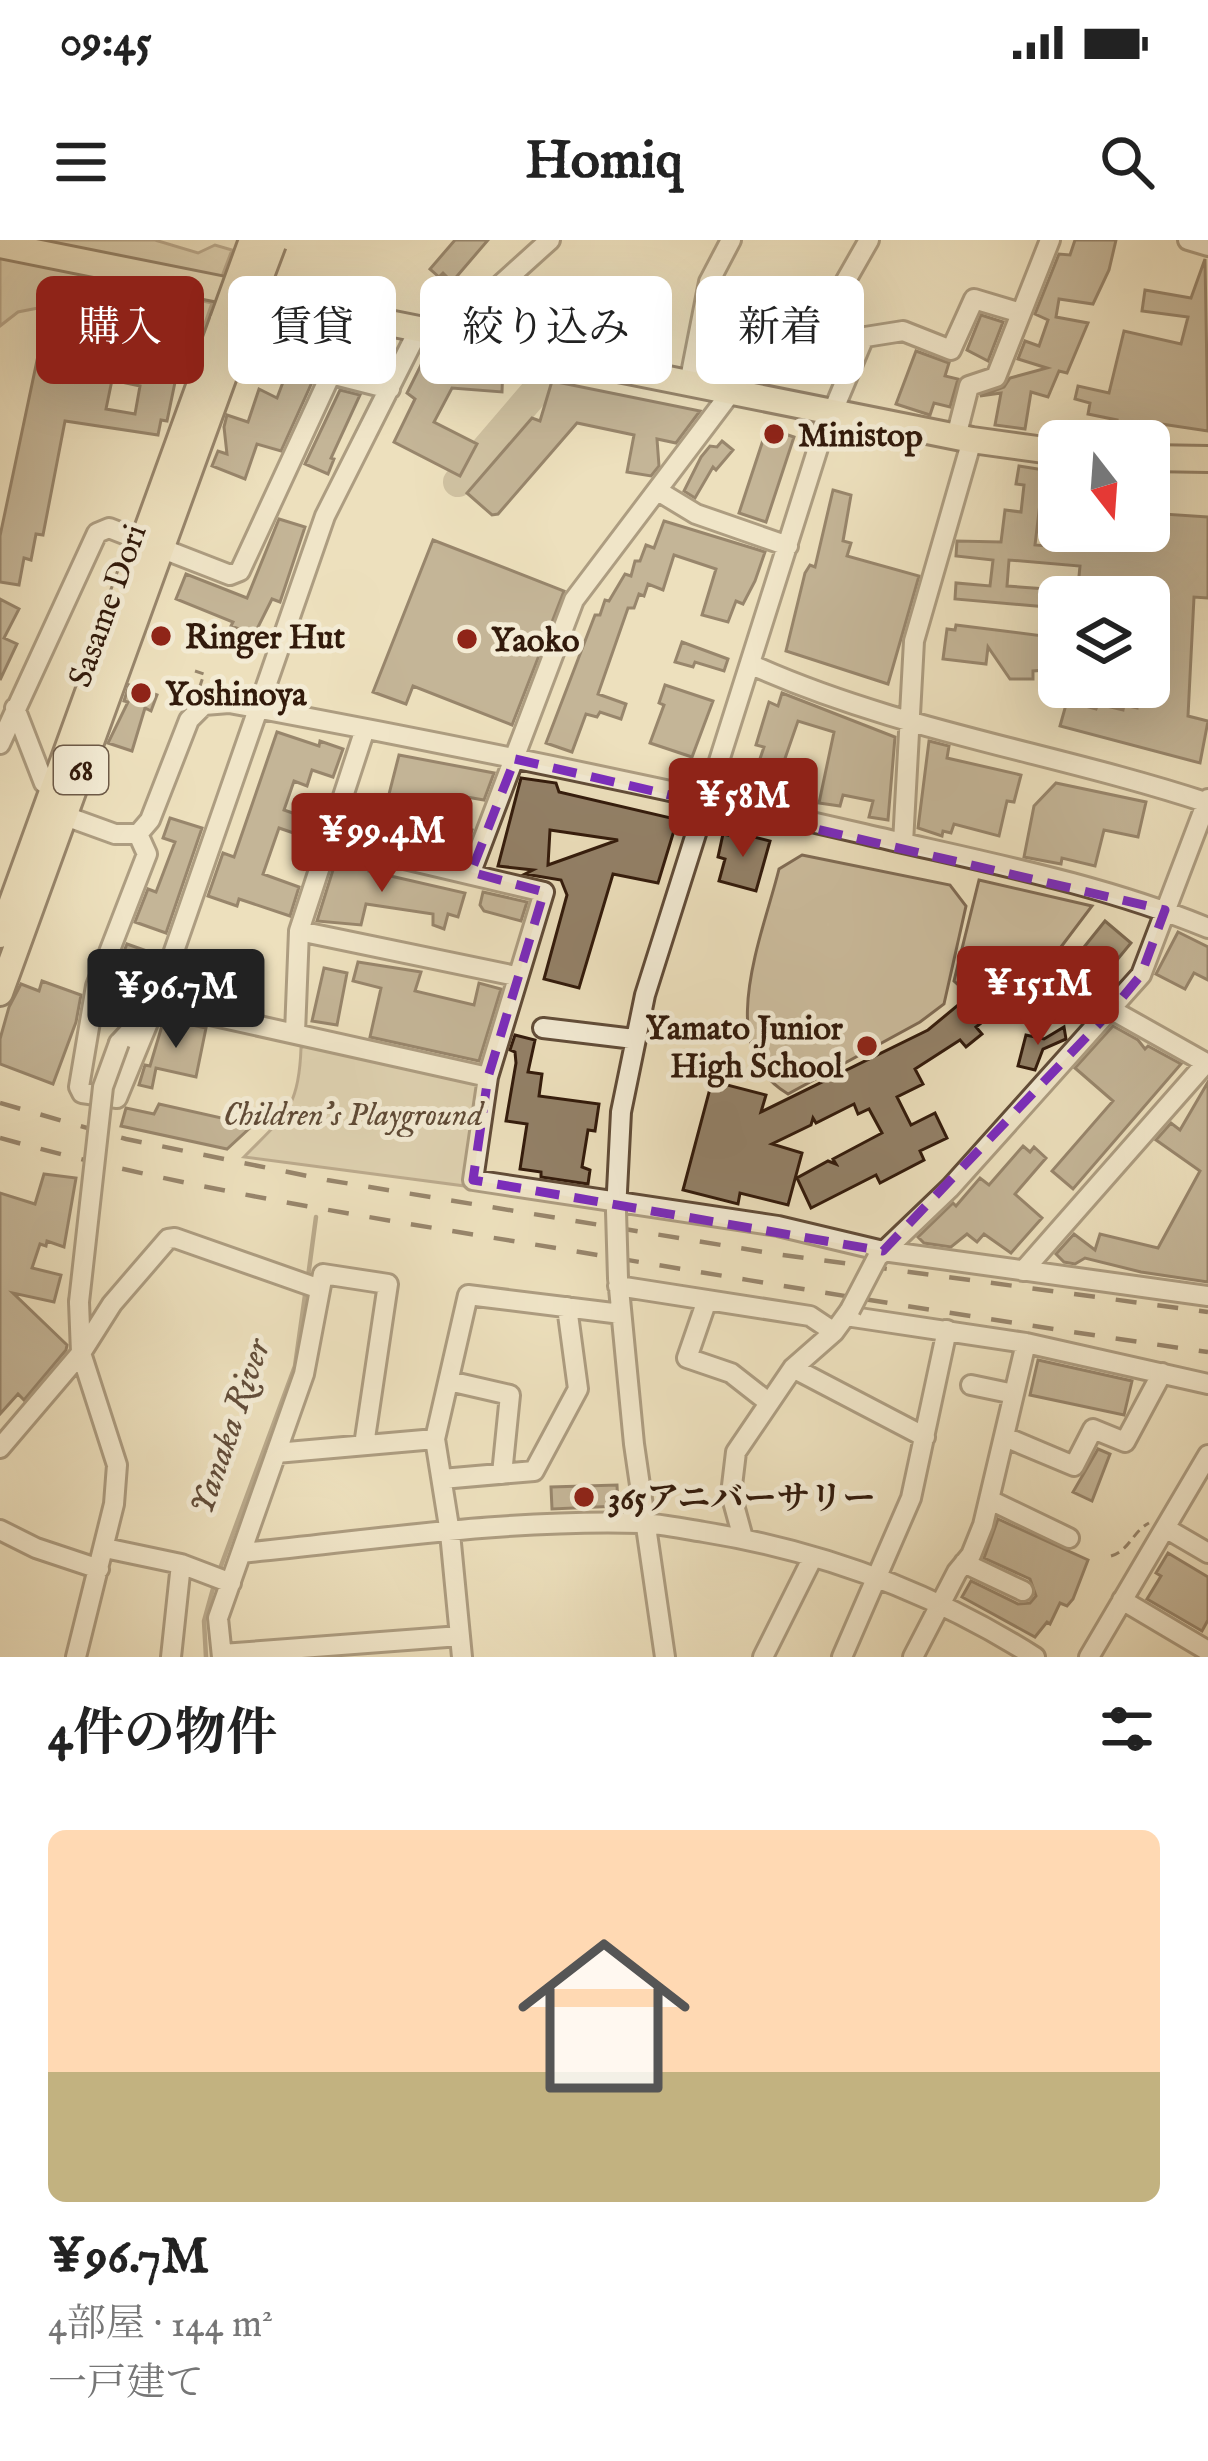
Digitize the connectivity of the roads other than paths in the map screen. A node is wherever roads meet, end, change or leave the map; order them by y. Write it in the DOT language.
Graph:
graph roads {
  1 [pos="550,240"];
  2 [pos="731,240"];
  3 [pos="869,240"];
  4 [pos="1050,240"];
  5 [pos="1188,240"];
  6 [pos="266,241"];
  7 [pos="0,244"];
  8 [pos="1208,246"];
  9 [pos="513,276"];
  10 [pos="712,276"];
  11 [pos="848,276"];
  12 [pos="1021,313"];
  13 [pos="419,329"];
  14 [pos="864,337"];
  15 [pos="696,348"];
  16 [pos="672,381"];
  17 [pos="689,384"];
  18 [pos="737,384"];
  19 [pos="843,384"];
  20 [pos="390,389"];
  21 [pos="734,391"];
  22 [pos="831,411"];
  23 [pos="964,438"];
  24 [pos="1038,449"];
  25 [pos="1170,458"];
  26 [pos="1208,459"];
  27 [pos="658,490"];
  28 [pos="153,544"];
  29 [pos="788,546"];
  30 [pos="752,665"];
  31 [pos="0,686"];
  32 [pos="17,702"];
  33 [pos="261,709"];
  34 [pos="910,724"];
  35 [pos="365,728"];
  36 [pos="0,744"];
  37 [pos="514,759"];
  38 [pos="708,798"];
  39 [pos="1208,801"];
  40 [pos="56,804"];
  41 [pos="138,834"];
  42 [pos="328,841"];
  43 [pos="903,843"];
  44 [pos="471,872"];
  45 [pos="1165,910"];
  46 [pos="1208,928"];
  47 [pos="299,931"];
  48 [pos="0,935"];
  49 [pos="516,976"];
  50 [pos="0,993"];
  51 [pos="156,1004"];
  52 [pos="1112,1010"];
  53 [pos="543,1028"];
  54 [pos="295,1033"];
  55 [pos="634,1039"];
  56 [pos="1207,1064"];
  57 [pos="488,1077"];
  58 [pos="615,1207"];
  59 [pos="880,1254"];
  60 [pos="1023,1271"];
  61 [pos="618,1282"];
  62 [pos="320,1289"];
  63 [pos="1208,1296"];
  64 [pos="707,1300"];
  65 [pos="567,1307"];
  66 [pos="621,1314"];
  67 [pos="844,1319"];
  68 [pos="947,1330"];
  69 [pos="1026,1343"];
  70 [pos="81,1353"];
  71 [pos="794,1368"];
  72 [pos="1162,1373"];
  73 [pos="448,1382"];
  74 [pos="1208,1384"];
  75 [pos="970,1385"];
  76 [pos="1014,1394"];
  77 [pos="768,1402"];
  78 [pos="1005,1437"];
  79 [pos="925,1438"];
  80 [pos="435,1439"];
  81 [pos="364,1445"];
  82 [pos="0,1448"];
  83 [pos="276,1453"];
  84 [pos="1208,1455"];
  85 [pos="502,1474"];
  86 [pos="442,1479"];
  87 [pos="990,1500"];
  88 [pos="646,1523"];
  89 [pos="1162,1526"];
  90 [pos="0,1530"];
  91 [pos="450,1533"];
  92 [pos="742,1538"];
  93 [pos="1069,1538"];
  94 [pos="105,1548"];
  95 [pos="241,1553"];
  96 [pos="1208,1553"];
  97 [pos="813,1557"];
  98 [pos="964,1563"];
  99 [pos="181,1564"];
  100 [pos="99,1569"];
  101 [pos="876,1577"];
  102 [pos="221,1579"];
  103 [pos="1023,1592"];
  104 [pos="1122,1600"];
  105 [pos="940,1603"];
  106 [pos="460,1636"];
  107 [pos="1208,1651"];
  108 [pos="222,1655"];
  109 [pos="1030,1656"];
  110 [pos="76,1657"];
  111 [pos="171,1657"];
  112 [pos="463,1657"];
  113 [pos="664,1657"];
  114 [pos="763,1657"];
  115 [pos="842,1657"];
  116 [pos="913,1657"];
  117 [pos="1089,1657"];
  1 -- 9 [label="street"];
  2 -- 10 [label="street"];
  3 -- 11 [label="street"];
  4 -- 12 [label="street"];
  5 -- 8 [label="street"];
  6 -- 28 [label="main road, Sasame Dori / 68, bridge"];
  7 -- 13 [label="main road"];
  12 -- 14 [label="street"];
  12 -- 23 [label="street"];
  13 -- 20 [label="street"];
  15 -- 17 [label="street"];
  16 -- 17 [label="main road"];
  17 -- 21 [label="main road"];
  18 -- 21 [label="street"];
  19 -- 22 [label="street"];
  20 -- 28 [label="street"];
  20 -- 33 [label="street"];
  21 -- 22 [label="main road"];
  21 -- 27 [label="street"];
  22 -- 23 [label="main road"];
  22 -- 29 [label="street"];
  23 -- 24 [label="main road"];
  23 -- 34 [label="street"];
  25 -- 26 [label="main road"];
  27 -- 29 [label="street"];
  27 -- 37 [label="street"];
  28 -- 32 [label="street"];
  28 -- 40 [label="main road, Sasame Dori / 68"];
  29 -- 30 [label="street"];
  30 -- 34 [label="street"];
  30 -- 38 [label="street"];
  31 -- 32 [label="street"];
  32 -- 36 [label="street"];
  32 -- 40 [label="street"];
  33 -- 35 [label="street"];
  33 -- 41 [label="street"];
  33 -- 51 [label="street"];
  34 -- 39 [label="street"];
  34 -- 43 [label="street"];
  35 -- 37 [label="street"];
  35 -- 42 [label="street"];
  37 -- 38 [label="street"];
  37 -- 44 [label="street"];
  38 -- 43 [label="street"];
  38 -- 55 [label="street"];
  39 -- 45 [label="street"];
  40 -- 41 [label="street"];
  40 -- 48 [label="main road, Sasame Dori / 68"];
  40 -- 50 [label="main road, Sasame Dori / 68"];
  41 -- 51 [label="street"];
  42 -- 44 [label="street"];
  42 -- 47 [label="street"];
  43 -- 45 [label="street"];
  44 -- 49 [label="street"];
  45 -- 46 [label="street"];
  45 -- 52 [label="street"];
  47 -- 49 [label="street"];
  47 -- 54 [label="street"];
  49 -- 57 [label="street"];
  51 -- 54 [label="street"];
  51 -- 70 [label="street, bridge"];
  52 -- 56 [label="street"];
  52 -- 59 [label="street"];
  53 -- 55 [label="street"];
  54 -- 57 [label="street"];
  55 -- 58 [label="street"];
  56 -- 60 [label="street"];
  57 -- 58 [label="street"];
  58 -- 59 [label="street"];
  58 -- 61 [label="street, bridge"];
  59 -- 60 [label="street"];
  59 -- 67 [label="street, bridge"];
  60 -- 63 [label="street"];
  61 -- 64 [label="street"];
  61 -- 66 [label="street"];
  62 -- 70 [label="street"];
  62 -- 81 [label="street"];
  62 -- 83 [label="street"];
  64 -- 67 [label="street"];
  64 -- 77 [label="street"];
  65 -- 66 [label="street"];
  65 -- 73 [label="street"];
  65 -- 85 [label="street"];
  66 -- 88 [label="street"];
  67 -- 68 [label="street"];
  67 -- 71 [label="street"];
  68 -- 69 [label="street"];
  68 -- 79 [label="street"];
  69 -- 72 [label="street"];
  69 -- 76 [label="street"];
  70 -- 82 [label="street"];
  70 -- 94 [label="street"];
  71 -- 77 [label="street"];
  71 -- 79 [label="street"];
  72 -- 74 [label="street"];
  72 -- 78 [label="street"];
  73 -- 80 [label="street"];
  73 -- 85 [label="street"];
  75 -- 76 [label="street"];
  76 -- 78 [label="street"];
  77 -- 92 [label="street"];
  78 -- 87 [label="street"];
  79 -- 101 [label="street"];
  80 -- 81 [label="street"];
  80 -- 86 [label="street"];
  81 -- 83 [label="street"];
  83 -- 95 [label="street"];
  84 -- 89 [label="street"];
  85 -- 86 [label="street"];
  86 -- 91 [label="street"];
  87 -- 93 [label="street"];
  87 -- 98 [label="street"];
  88 -- 91 [label="street"];
  88 -- 92 [label="street"];
  88 -- 113 [label="street"];
  89 -- 96 [label="street"];
  89 -- 104 [label="street"];
  90 -- 100 [label="street"];
  91 -- 95 [label="street"];
  91 -- 106 [label="street"];
  92 -- 97 [label="street"];
  94 -- 99 [label="street"];
  94 -- 100 [label="street"];
  95 -- 102 [label="street"];
  97 -- 101 [label="street"];
  97 -- 114 [label="street"];
  98 -- 103 [label="street"];
  98 -- 105 [label="street"];
  99 -- 102 [label="street"];
  99 -- 111 [label="street"];
  100 -- 110 [label="street"];
  101 -- 105 [label="street"];
  101 -- 115 [label="street"];
  102 -- 108 [label="street"];
  104 -- 107 [label="street"];
  104 -- 117 [label="street"];
  105 -- 109 [label="street"];
  105 -- 116 [label="street"];
  106 -- 108 [label="street"];
  106 -- 112 [label="street"];
}
